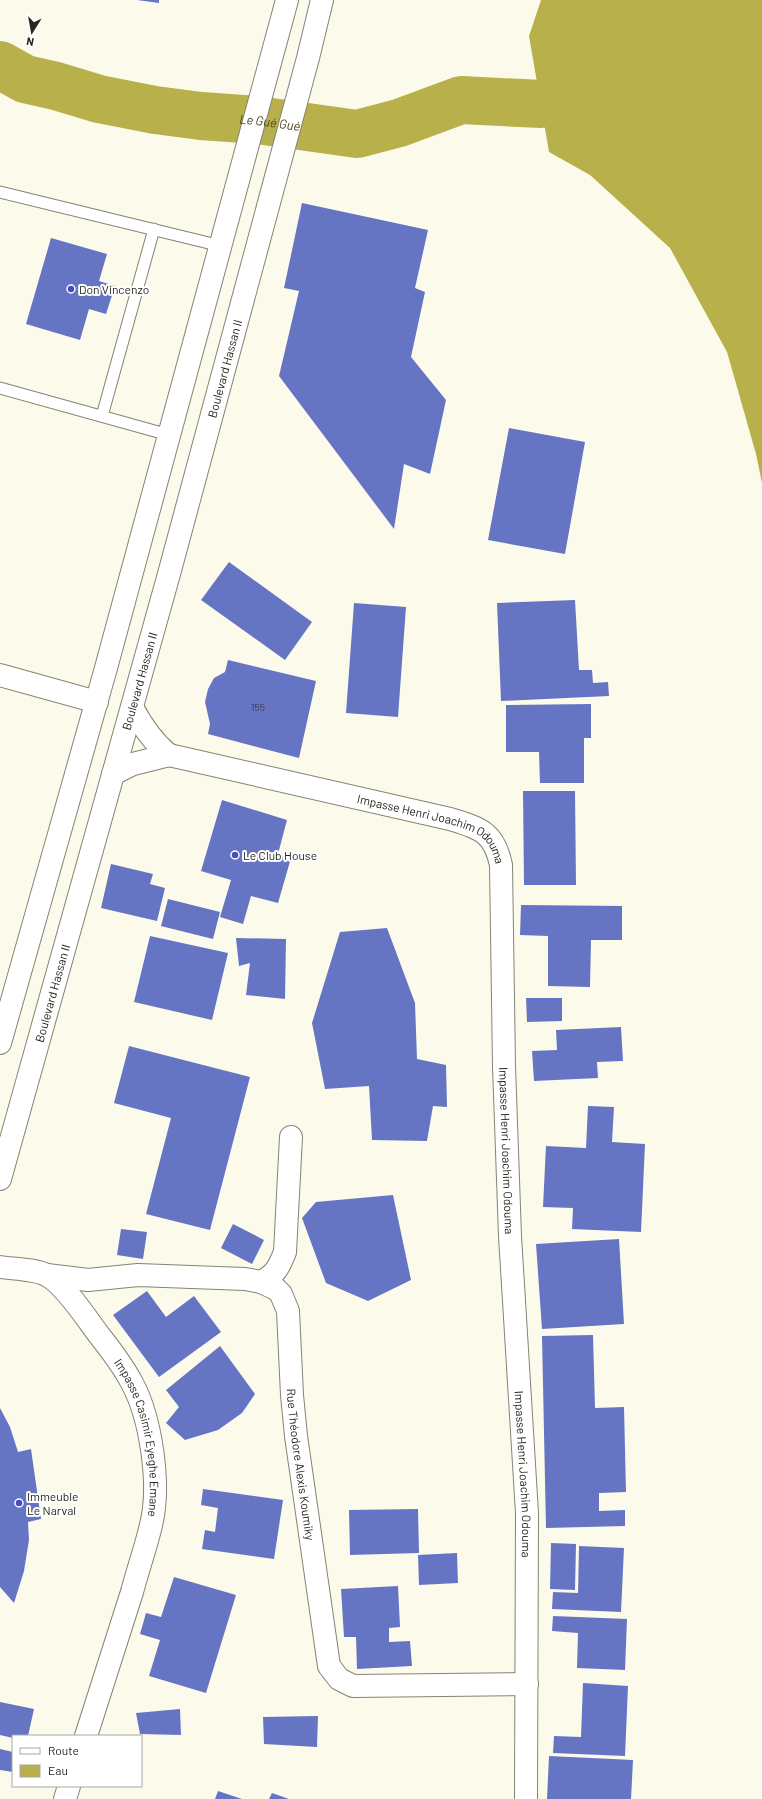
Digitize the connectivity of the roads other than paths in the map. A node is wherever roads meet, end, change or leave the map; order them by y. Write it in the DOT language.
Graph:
graph roads {
  1 [pos="287,0"];
  2 [pos="322,0"];
  3 [pos="0,192"];
  4 [pos="154,229"];
  5 [pos="221,246"];
  6 [pos="0,388"];
  7 [pos="102,416"];
  8 [pos="169,435"];
  9 [pos="0,675"];
  10 [pos="97,702"];
  11 [pos="132,707"];
  12 [pos="169,755"];
  13 [pos="113,774"];
  14 [pos="0,1043"];
  15 [pos="291,1137"];
  16 [pos="0,1179"];
  17 [pos="0,1267"];
  18 [pos="47,1275"];
  19 [pos="261,1282"];
  20 [pos="527,1684"];
  21 [pos="86,1735"];
  22 [pos="70,1787"];
  23 [pos="65,1799"];
  24 [pos="526,1799"];
  1 -- 5 [label="street"];
  2 -- 11 [label="street, Boulevard Hassan II"];
  3 -- 4 [label="lane"];
  4 -- 5 [label="lane"];
  4 -- 7 [label="lane"];
  5 -- 8 [label="street"];
  6 -- 7 [label="lane"];
  7 -- 8 [label="lane"];
  8 -- 10 [label="street"];
  9 -- 10 [label="street"];
  10 -- 14 [label="street"];
  11 -- 12 [label="street"];
  11 -- 13 [label="street, Boulevard Hassan II"];
  12 -- 13 [label="street"];
  12 -- 20 [label="street, Impasse Henri Joachim Odouma"];
  13 -- 16 [label="street, Boulevard Hassan II"];
  15 -- 19 [label="street"];
  17 -- 18 [label="street, Impasse Casimir Eyeghe Emane"];
  18 -- 19 [label="street, Rue Théodore Alexis Koumiky"];
  18 -- 21 [label="street, Impasse Casimir Eyeghe Emane"];
  19 -- 20 [label="street, Rue Théodore Alexis Koumiky"];
  20 -- 24 [label="street, Impasse Henri Joachim Odouma"];
  22 -- 23 [label="street"];
}
